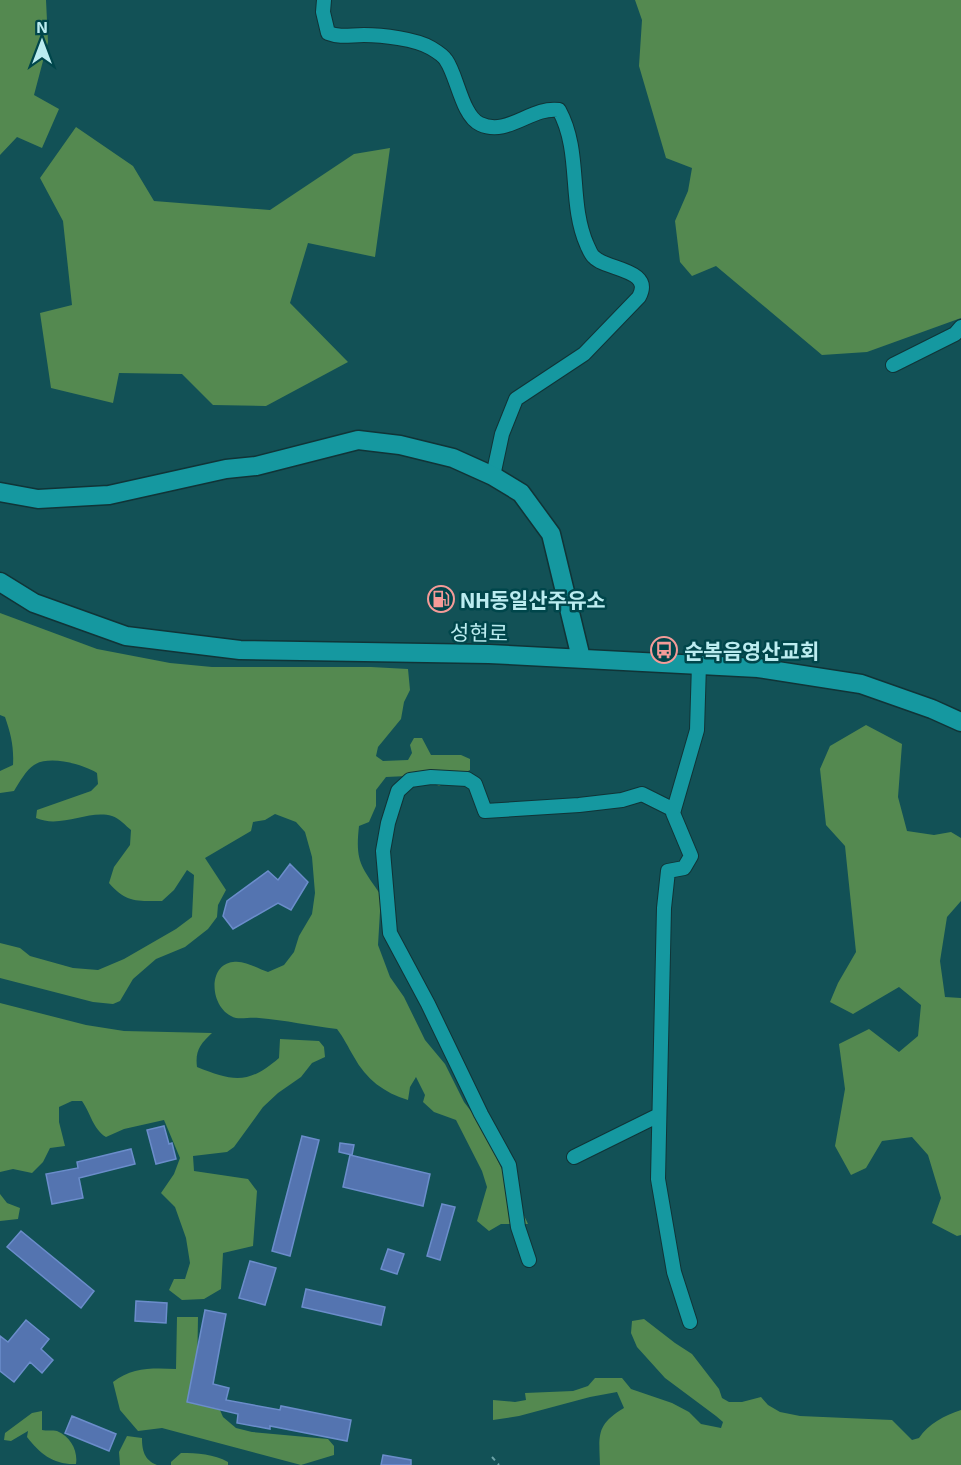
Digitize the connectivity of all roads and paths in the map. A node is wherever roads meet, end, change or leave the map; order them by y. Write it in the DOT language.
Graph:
graph roads {
  1 [pos="324,0"];
  2 [pos="961,327"];
  3 [pos="893,366"];
  4 [pos="493,476"];
  5 [pos="0,492"];
  6 [pos="0,582"];
  7 [pos="581,658"];
  8 [pos="699,664"];
  9 [pos="961,723"];
  10 [pos="674,810"];
  11 [pos="659,1115"];
  12 [pos="574,1157"];
  13 [pos="529,1260"];
  14 [pos="690,1322"];
  15 [pos="492,1457"];
  16 [pos="499,1465"];
  1 -- 4 [label="street"];
  2 -- 3 [label="street"];
  4 -- 5 [label="main road"];
  4 -- 7 [label="main road"];
  6 -- 7 [label="main road, 성현로"];
  7 -- 8 [label="main road, 성현로"];
  8 -- 9 [label="main road, 성현로"];
  8 -- 10 [label="street"];
  10 -- 11 [label="street"];
  10 -- 13 [label="street"];
  11 -- 12 [label="street"];
  11 -- 14 [label="street"];
  15 -- 16 [label="path"];
}
